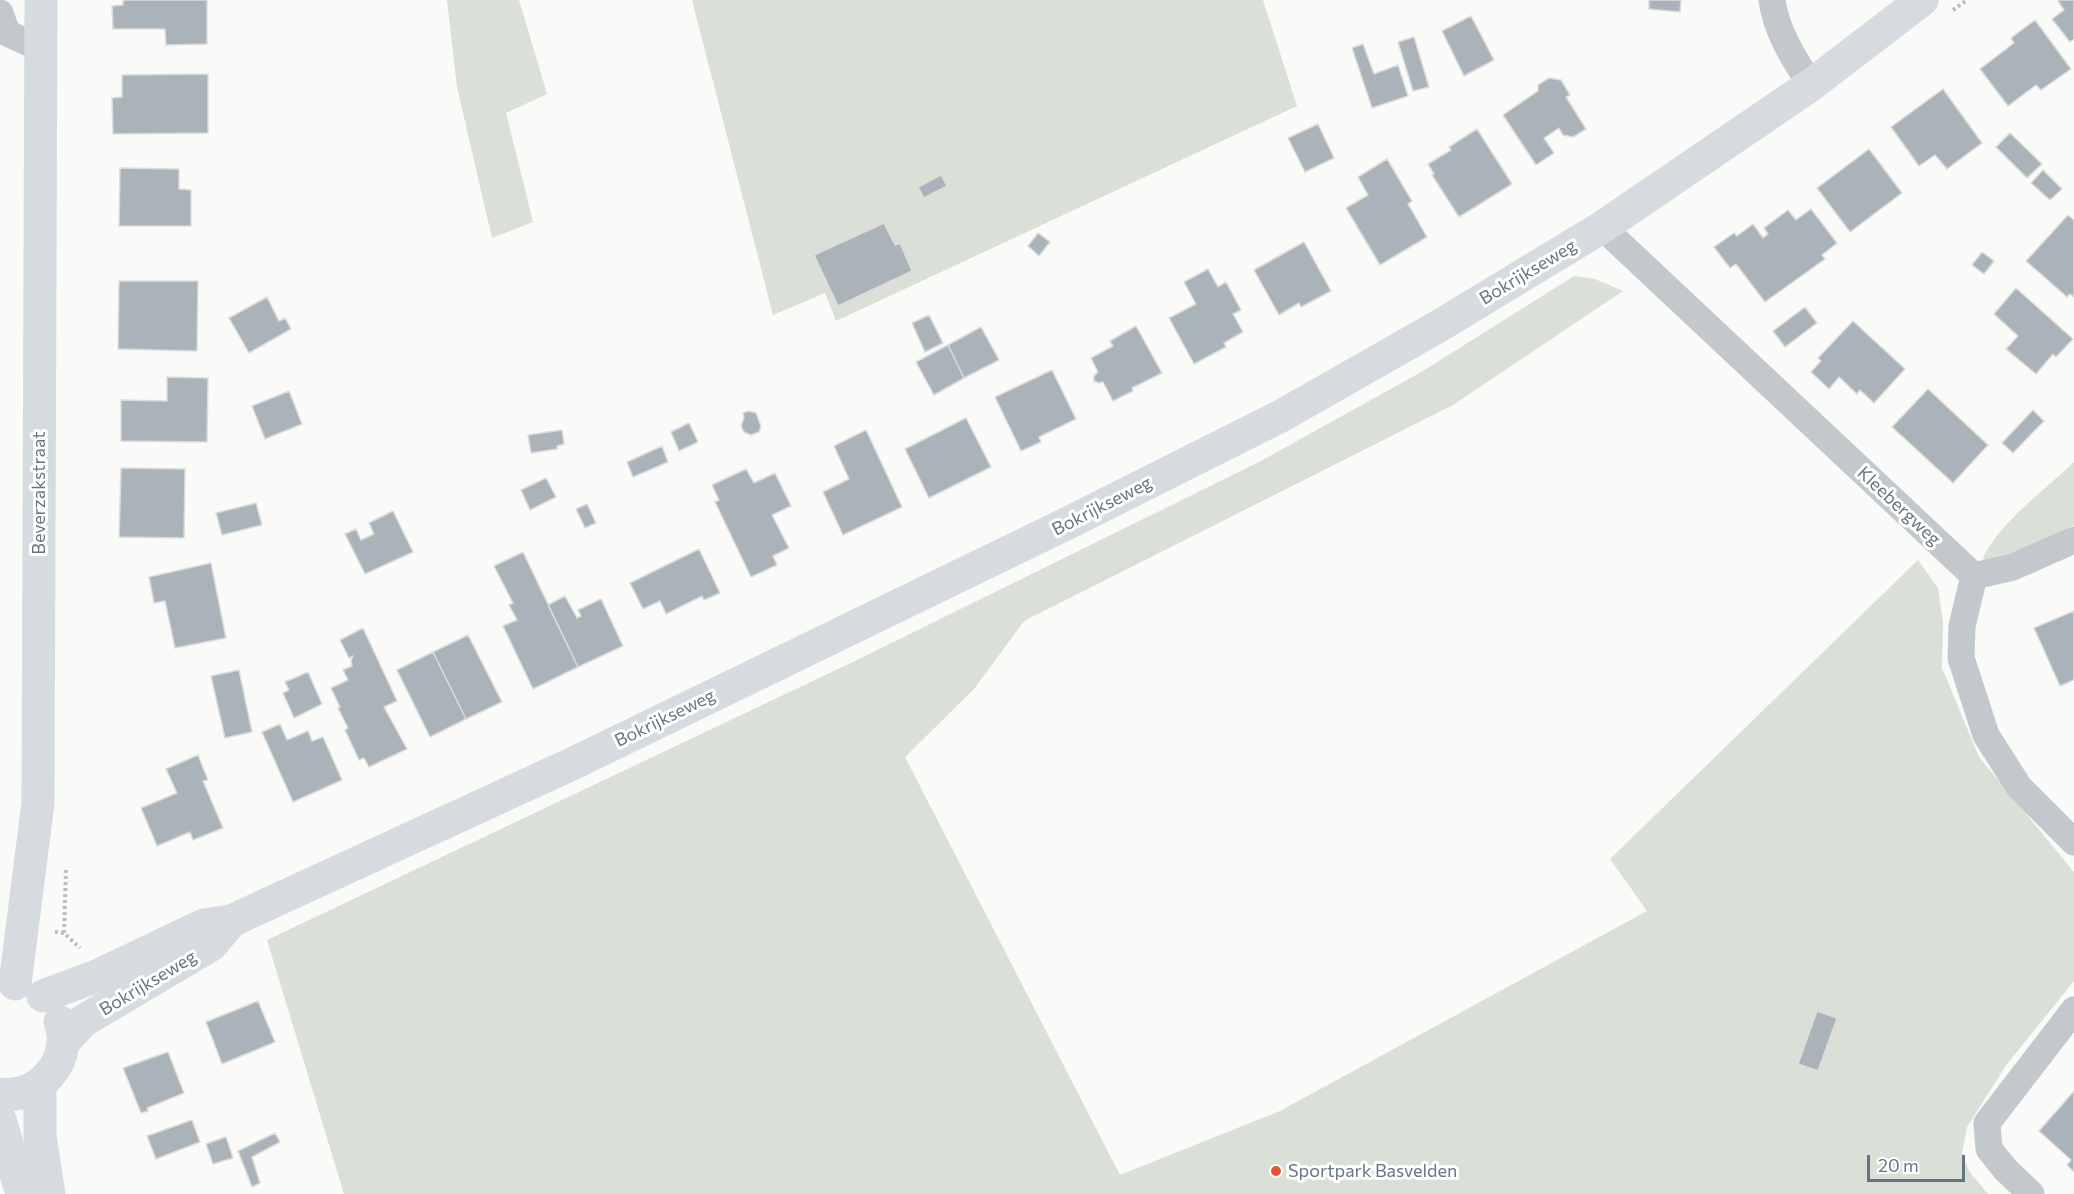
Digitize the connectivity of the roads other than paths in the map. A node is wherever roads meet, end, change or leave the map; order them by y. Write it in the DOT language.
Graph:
graph roads {
  1 [pos="41,0"];
  2 [pos="1772,0"];
  3 [pos="1922,0"];
  4 [pos="0,13"];
  5 [pos="40,48"];
  6 [pos="1811,85"];
  7 [pos="1604,225"];
  8 [pos="2074,540"];
  9 [pos="1974,576"];
  10 [pos="2074,842"];
  11 [pos="231,921"];
  12 [pos="19,988"];
  13 [pos="2074,1011"];
  14 [pos="63,1043"];
  15 [pos="40,1084"];
  16 [pos="0,1094"];
  17 [pos="0,1120"];
  18 [pos="22,1194"];
  19 [pos="49,1194"];
  20 [pos="2031,1194"];
  1 -- 5 [label="street, Beverzakstraat"];
  2 -- 6 [label="street"];
  3 -- 6 [label="street, Bokrijkseweg"];
  4 -- 5 [label="street"];
  5 -- 12 [label="street, Beverzakstraat"];
  6 -- 7 [label="street, Bokrijkseweg"];
  7 -- 9 [label="street, Kleebergweg"];
  7 -- 11 [label="street, Bokrijkseweg"];
  8 -- 9 [label="street"];
  9 -- 10 [label="street"];
  11 -- 12 [label="street, Bokrijkseweg"];
  11 -- 14 [label="street, Bokrijkseweg"];
  12 -- 14 [label="street"];
  13 -- 20 [label="street"];
  14 -- 15 [label="street, Bokrijkseweg"];
  15 -- 16 [label="street"];
  15 -- 19 [label="street"];
  17 -- 18 [label="street"];
}
